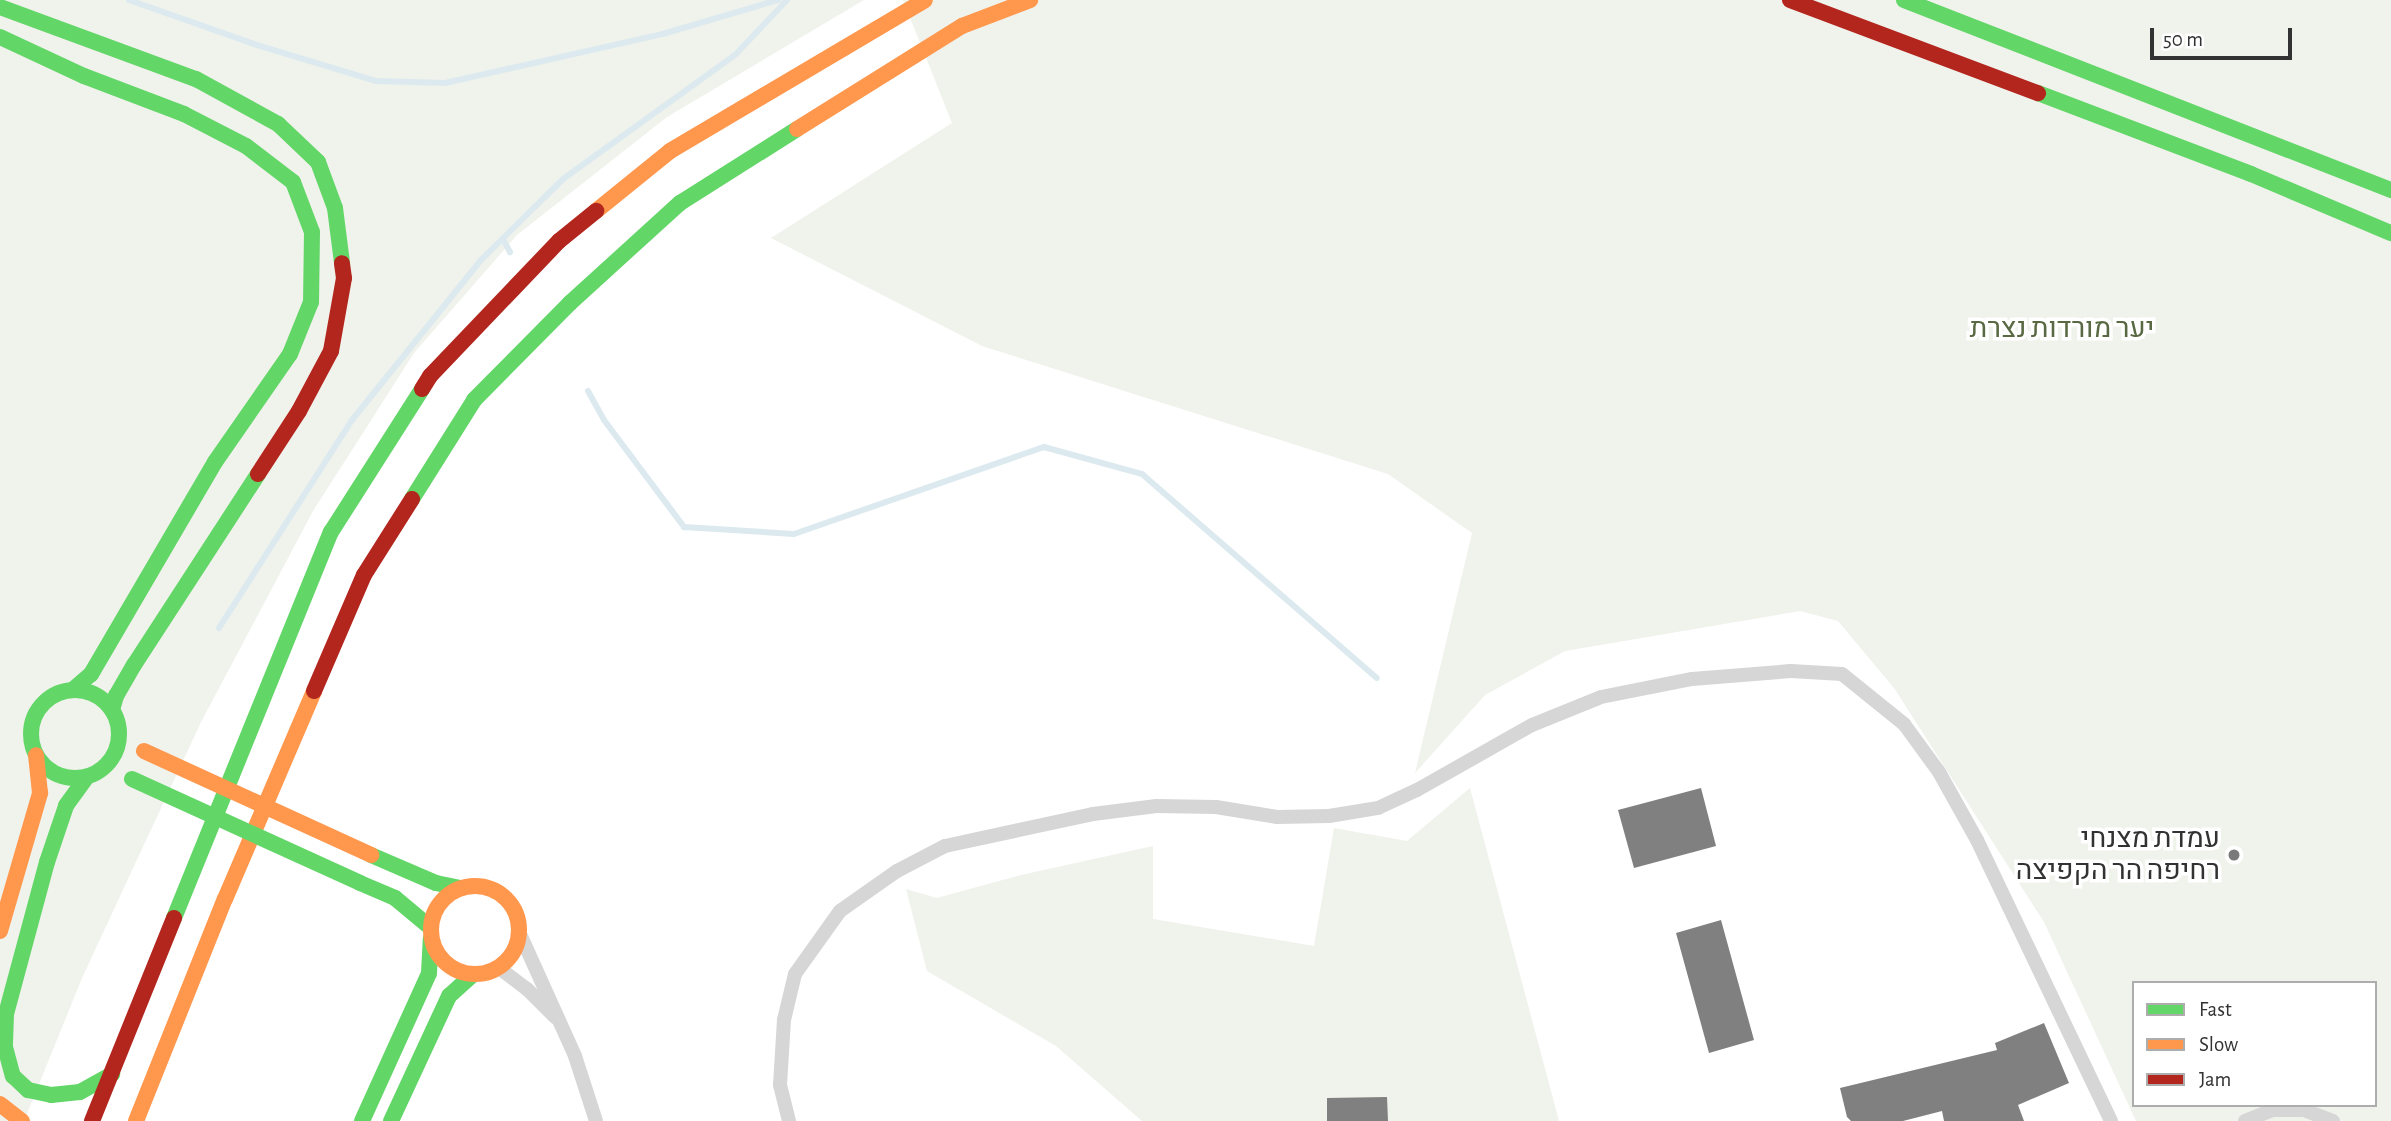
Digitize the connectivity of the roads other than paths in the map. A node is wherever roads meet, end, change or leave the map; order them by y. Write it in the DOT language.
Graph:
graph roads {
  1 [pos="925,0"];
  2 [pos="1030,0"];
  3 [pos="1790,0"];
  4 [pos="1904,0"];
  5 [pos="0,7"];
  6 [pos="0,37"];
  7 [pos="2391,190"];
  8 [pos="2391,233"];
  9 [pos="74,690"];
  10 [pos="115,716"];
  11 [pos="36,755"];
  12 [pos="92,775"];
  13 [pos="460,888"];
  14 [pos="0,931"];
  15 [pos="431,932"];
  16 [pos="520,934"];
  17 [pos="499,968"];
  18 [pos="472,975"];
  19 [pos="561,1023"];
  20 [pos="112,1074"];
  21 [pos="0,1104"];
  22 [pos="22,1121"];
  23 [pos="92,1121"];
  24 [pos="136,1121"];
  25 [pos="362,1121"];
  26 [pos="391,1121"];
  27 [pos="596,1121"];
  28 [pos="789,1121"];
  29 [pos="2112,1121"];
  30 [pos="2245,1121"];
  31 [pos="2333,1121"];
  1 -- 20 [label="main road"];
  2 -- 24 [label="main road"];
  3 -- 8 [label="main road"];
  4 -- 7 [label="main road"];
  5 -- 10 [label="main road"];
  6 -- 9 [label="main road"];
  9 -- 10 [label="main road"];
  9 -- 11 [label="main road"];
  10 -- 12 [label="main road"];
  10 -- 13 [label="main road, bridge"];
  11 -- 12 [label="main road"];
  11 -- 14 [label="main road"];
  12 -- 15 [label="main road, bridge"];
  12 -- 20 [label="main road"];
  13 -- 15 [label="main road"];
  13 -- 16 [label="main road"];
  15 -- 18 [label="main road"];
  15 -- 25 [label="main road"];
  16 -- 17 [label="main road"];
  16 -- 19 [label="street"];
  17 -- 18 [label="main road"];
  17 -- 19 [label="street"];
  18 -- 26 [label="main road"];
  19 -- 27 [label="street"];
  20 -- 23 [label="main road"];
  21 -- 22 [label="main road"];
  28 -- 29 [label="street"];
  30 -- 31 [label="street"];
}
